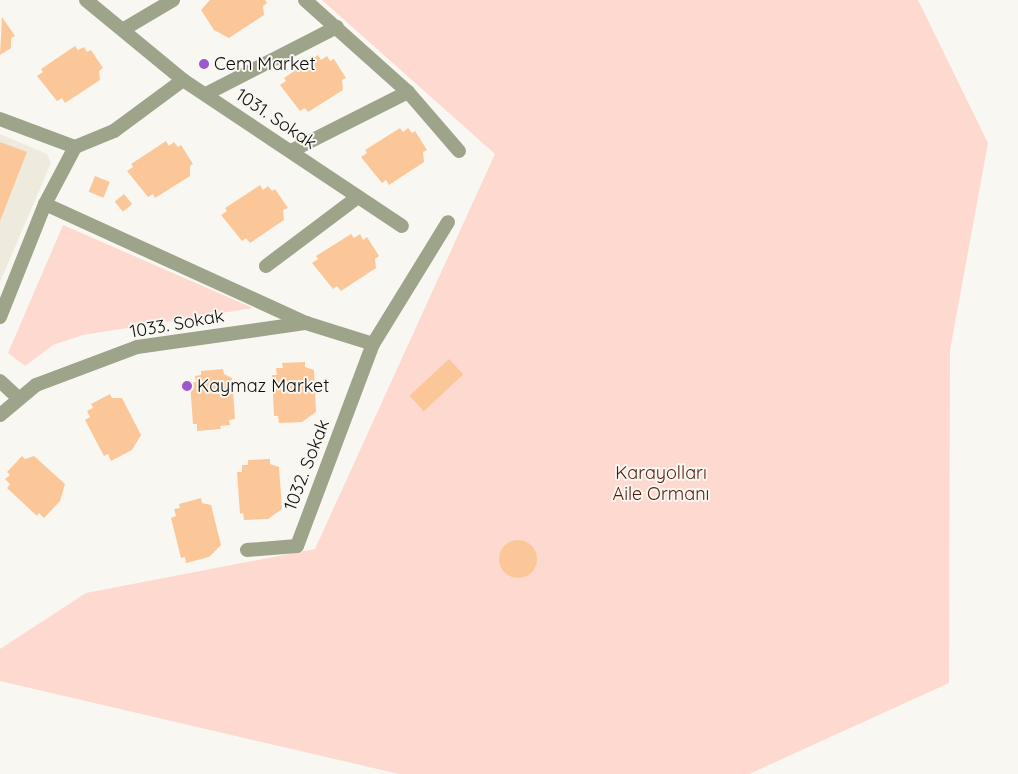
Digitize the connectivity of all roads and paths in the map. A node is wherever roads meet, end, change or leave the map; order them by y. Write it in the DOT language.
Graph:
graph roads {
  1 [pos="86,0"];
  2 [pos="174,0"];
  3 [pos="305,0"];
  4 [pos="337,28"];
  5 [pos="124,29"];
  6 [pos="183,80"];
  7 [pos="408,92"];
  8 [pos="206,94"];
  9 [pos="0,120"];
  10 [pos="74,148"];
  11 [pos="291,151"];
  12 [pos="459,151"];
  13 [pos="358,197"];
  14 [pos="45,204"];
  15 [pos="448,222"];
  16 [pos="402,226"];
  17 [pos="266,266"];
  18 [pos="0,317"];
  19 [pos="306,323"];
  20 [pos="373,344"];
  21 [pos="0,380"];
  22 [pos="17,397"];
  23 [pos="0,415"];
  24 [pos="247,550"];
  1 -- 5 [label="street, 1031. Sokak"];
  2 -- 5 [label="street"];
  3 -- 4 [label="street"];
  4 -- 7 [label="street"];
  4 -- 8 [label="street"];
  5 -- 6 [label="street, 1031. Sokak"];
  6 -- 8 [label="street, 1031. Sokak"];
  6 -- 10 [label="street"];
  7 -- 11 [label="street"];
  7 -- 12 [label="street"];
  8 -- 11 [label="street, 1031. Sokak"];
  9 -- 10 [label="street"];
  10 -- 14 [label="street"];
  11 -- 13 [label="street, 1031. Sokak"];
  13 -- 16 [label="street, 1031. Sokak"];
  13 -- 17 [label="street"];
  14 -- 18 [label="street"];
  14 -- 19 [label="street"];
  15 -- 20 [label="street, 1032. Sokak"];
  19 -- 20 [label="street, 1033. Sokak"];
  19 -- 22 [label="street, 1033. Sokak"];
  20 -- 24 [label="street, 1032. Sokak"];
  21 -- 22 [label="street"];
  22 -- 23 [label="street, 1033. Sokak"];
}
